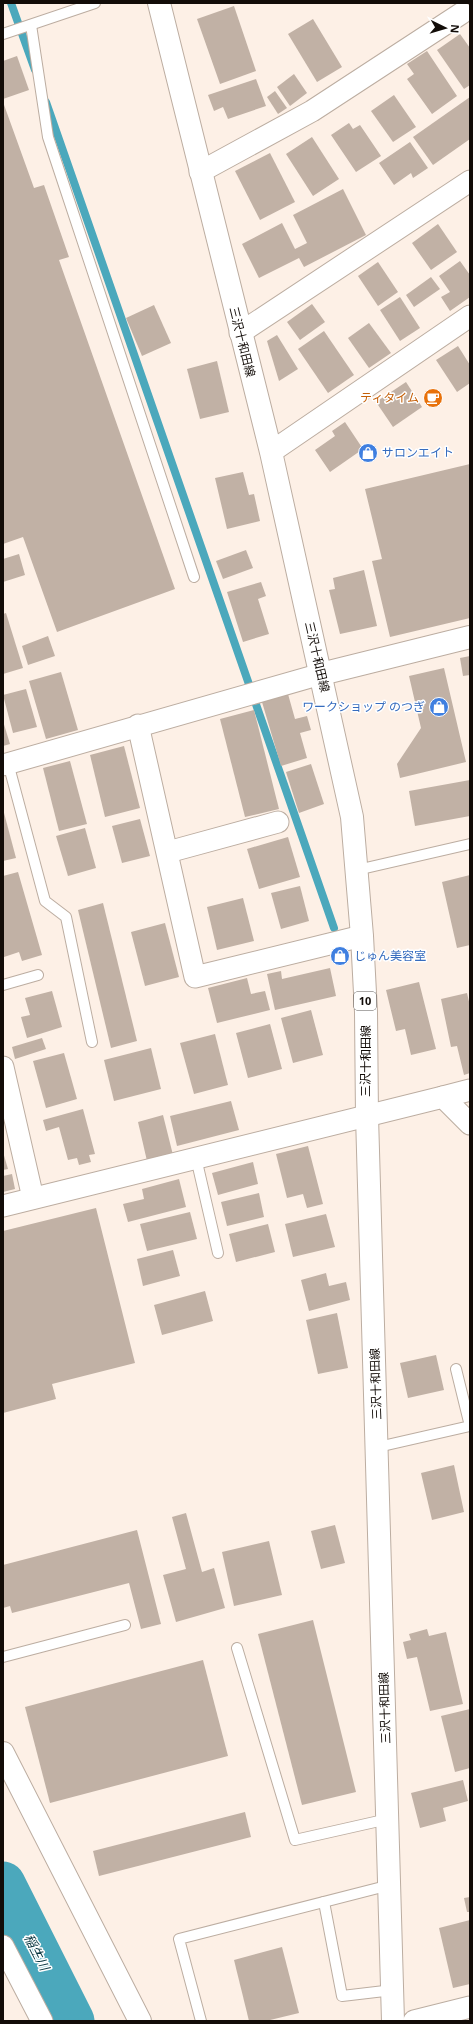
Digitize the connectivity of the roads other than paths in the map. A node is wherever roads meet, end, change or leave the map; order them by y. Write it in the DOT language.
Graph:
graph roads {
  1 [pos="95,3"];
  2 [pos="159,3"];
  3 [pos="463,13"];
  4 [pos="31,25"];
  5 [pos="3,34"];
  6 [pos="200,172"];
  7 [pos="470,182"];
  8 [pos="470,316"];
  9 [pos="240,333"];
  10 [pos="271,452"];
  11 [pos="194,577"];
  12 [pos="470,637"];
  13 [pos="321,674"];
  14 [pos="138,725"];
  15 [pos="5,764"];
  16 [pos="278,822"];
  17 [pos="470,844"];
  18 [pos="168,852"];
  19 [pos="357,870"];
  20 [pos="362,936"];
  21 [pos="38,974"];
  22 [pos="3,985"];
  23 [pos="92,1042"];
  24 [pos="3,1067"];
  25 [pos="470,1090"];
  26 [pos="443,1097"];
  27 [pos="366,1116"];
  28 [pos="470,1124"];
  29 [pos="196,1158"];
  30 [pos="34,1198"];
  31 [pos="3,1206"];
  32 [pos="218,1253"];
  33 [pos="456,1369"];
  34 [pos="378,1447"];
  35 [pos="125,1625"];
  36 [pos="237,1648"];
  37 [pos="3,1657"];
  38 [pos="3,1753"];
  39 [pos="388,1818"];
  40 [pos="390,1885"];
  41 [pos="324,1902"];
  42 [pos="3,1946"];
  43 [pos="9,1973"];
  44 [pos="393,1990"];
  45 [pos="470,2007"];
  46 [pos="42,2021"];
  47 [pos="140,2021"];
  48 [pos="201,2021"];
  49 [pos="393,2021"];
  50 [pos="414,2021"];
  1 -- 4 [label="lane"];
  2 -- 6 [label="main road, 三沢十和田線 / 10"];
  3 -- 6 [label="street"];
  4 -- 5 [label="lane"];
  4 -- 11 [label="lane"];
  6 -- 9 [label="main road, 三沢十和田線 / 10"];
  7 -- 9 [label="street"];
  8 -- 10 [label="street"];
  9 -- 10 [label="main road, 三沢十和田線 / 10"];
  10 -- 13 [label="main road, 三沢十和田線 / 10"];
  12 -- 13 [label="main road"];
  13 -- 14 [label="street"];
  13 -- 19 [label="main road, 三沢十和田線 / 10"];
  14 -- 15 [label="street"];
  14 -- 18 [label="street"];
  15 -- 23 [label="lane"];
  16 -- 18 [label="street"];
  17 -- 19 [label="lane"];
  18 -- 20 [label="street"];
  19 -- 20 [label="main road, 三沢十和田線 / 10"];
  20 -- 27 [label="main road, 三沢十和田線 / 10"];
  21 -- 22 [label="lane"];
  24 -- 30 [label="street"];
  25 -- 26 [label="street"];
  26 -- 27 [label="street"];
  26 -- 28 [label="street"];
  27 -- 29 [label="street"];
  27 -- 34 [label="main road, 三沢十和田線 / 10"];
  29 -- 30 [label="street"];
  29 -- 32 [label="lane"];
  30 -- 31 [label="street"];
  33 -- 34 [label="lane"];
  34 -- 39 [label="main road, 三沢十和田線 / 10"];
  35 -- 37 [label="lane"];
  36 -- 39 [label="lane"];
  38 -- 47 [label="main road"];
  39 -- 40 [label="main road, 三沢十和田線 / 10"];
  40 -- 41 [label="lane"];
  40 -- 44 [label="main road, 三沢十和田線 / 10"];
  41 -- 44 [label="lane"];
  41 -- 48 [label="lane"];
  42 -- 43 [label="street"];
  43 -- 46 [label="street"];
  44 -- 49 [label="main road, 三沢十和田線 / 10"];
  45 -- 50 [label="street"];
}
